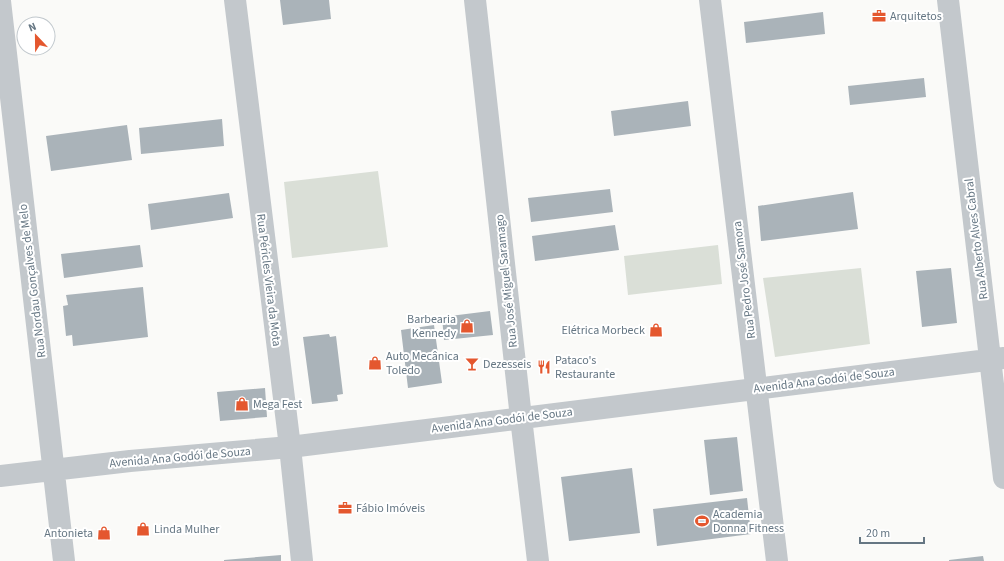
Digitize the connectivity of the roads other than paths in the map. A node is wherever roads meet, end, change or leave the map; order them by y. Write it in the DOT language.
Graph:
graph roads {
  1 [pos="235,0"];
  2 [pos="475,0"];
  3 [pos="710,0"];
  4 [pos="948,0"];
  5 [pos="0,2"];
  6 [pos="997,359"];
  7 [pos="757,388"];
  8 [pos="521,418"];
  9 [pos="290,447"];
  10 [pos="54,469"];
  11 [pos="0,476"];
  12 [pos="1004,478"];
  13 [pos="64,561"];
  14 [pos="302,561"];
  15 [pos="538,561"];
  16 [pos="777,561"];
  1 -- 9 [label="street, Rua Péricles Vieira da Mota"];
  2 -- 8 [label="street, Rua José Miguel Saramago"];
  3 -- 7 [label="street, Rua Pedro José Samora"];
  4 -- 6 [label="street, Rua Alberto Alves Cabral"];
  5 -- 10 [label="street, Rua Nordau Gonçalves de Melo"];
  6 -- 7 [label="street, Avenida Ana Godói de Souza"];
  6 -- 12 [label="street, Rua Alberto Alves Cabral"];
  7 -- 8 [label="street, Avenida Ana Godói de Souza"];
  7 -- 16 [label="street, Rua Pedro José Samora"];
  8 -- 9 [label="street, Avenida Ana Godói de Souza"];
  8 -- 15 [label="street, Rua José Miguel Saramago"];
  9 -- 10 [label="street, Avenida Ana Godói de Souza"];
  9 -- 14 [label="street, Rua Péricles Vieira da Mota"];
  10 -- 11 [label="street, Avenida Ana Godói de Souza"];
  10 -- 13 [label="street, Rua Nordau Gonçalves de Melo"];
}
